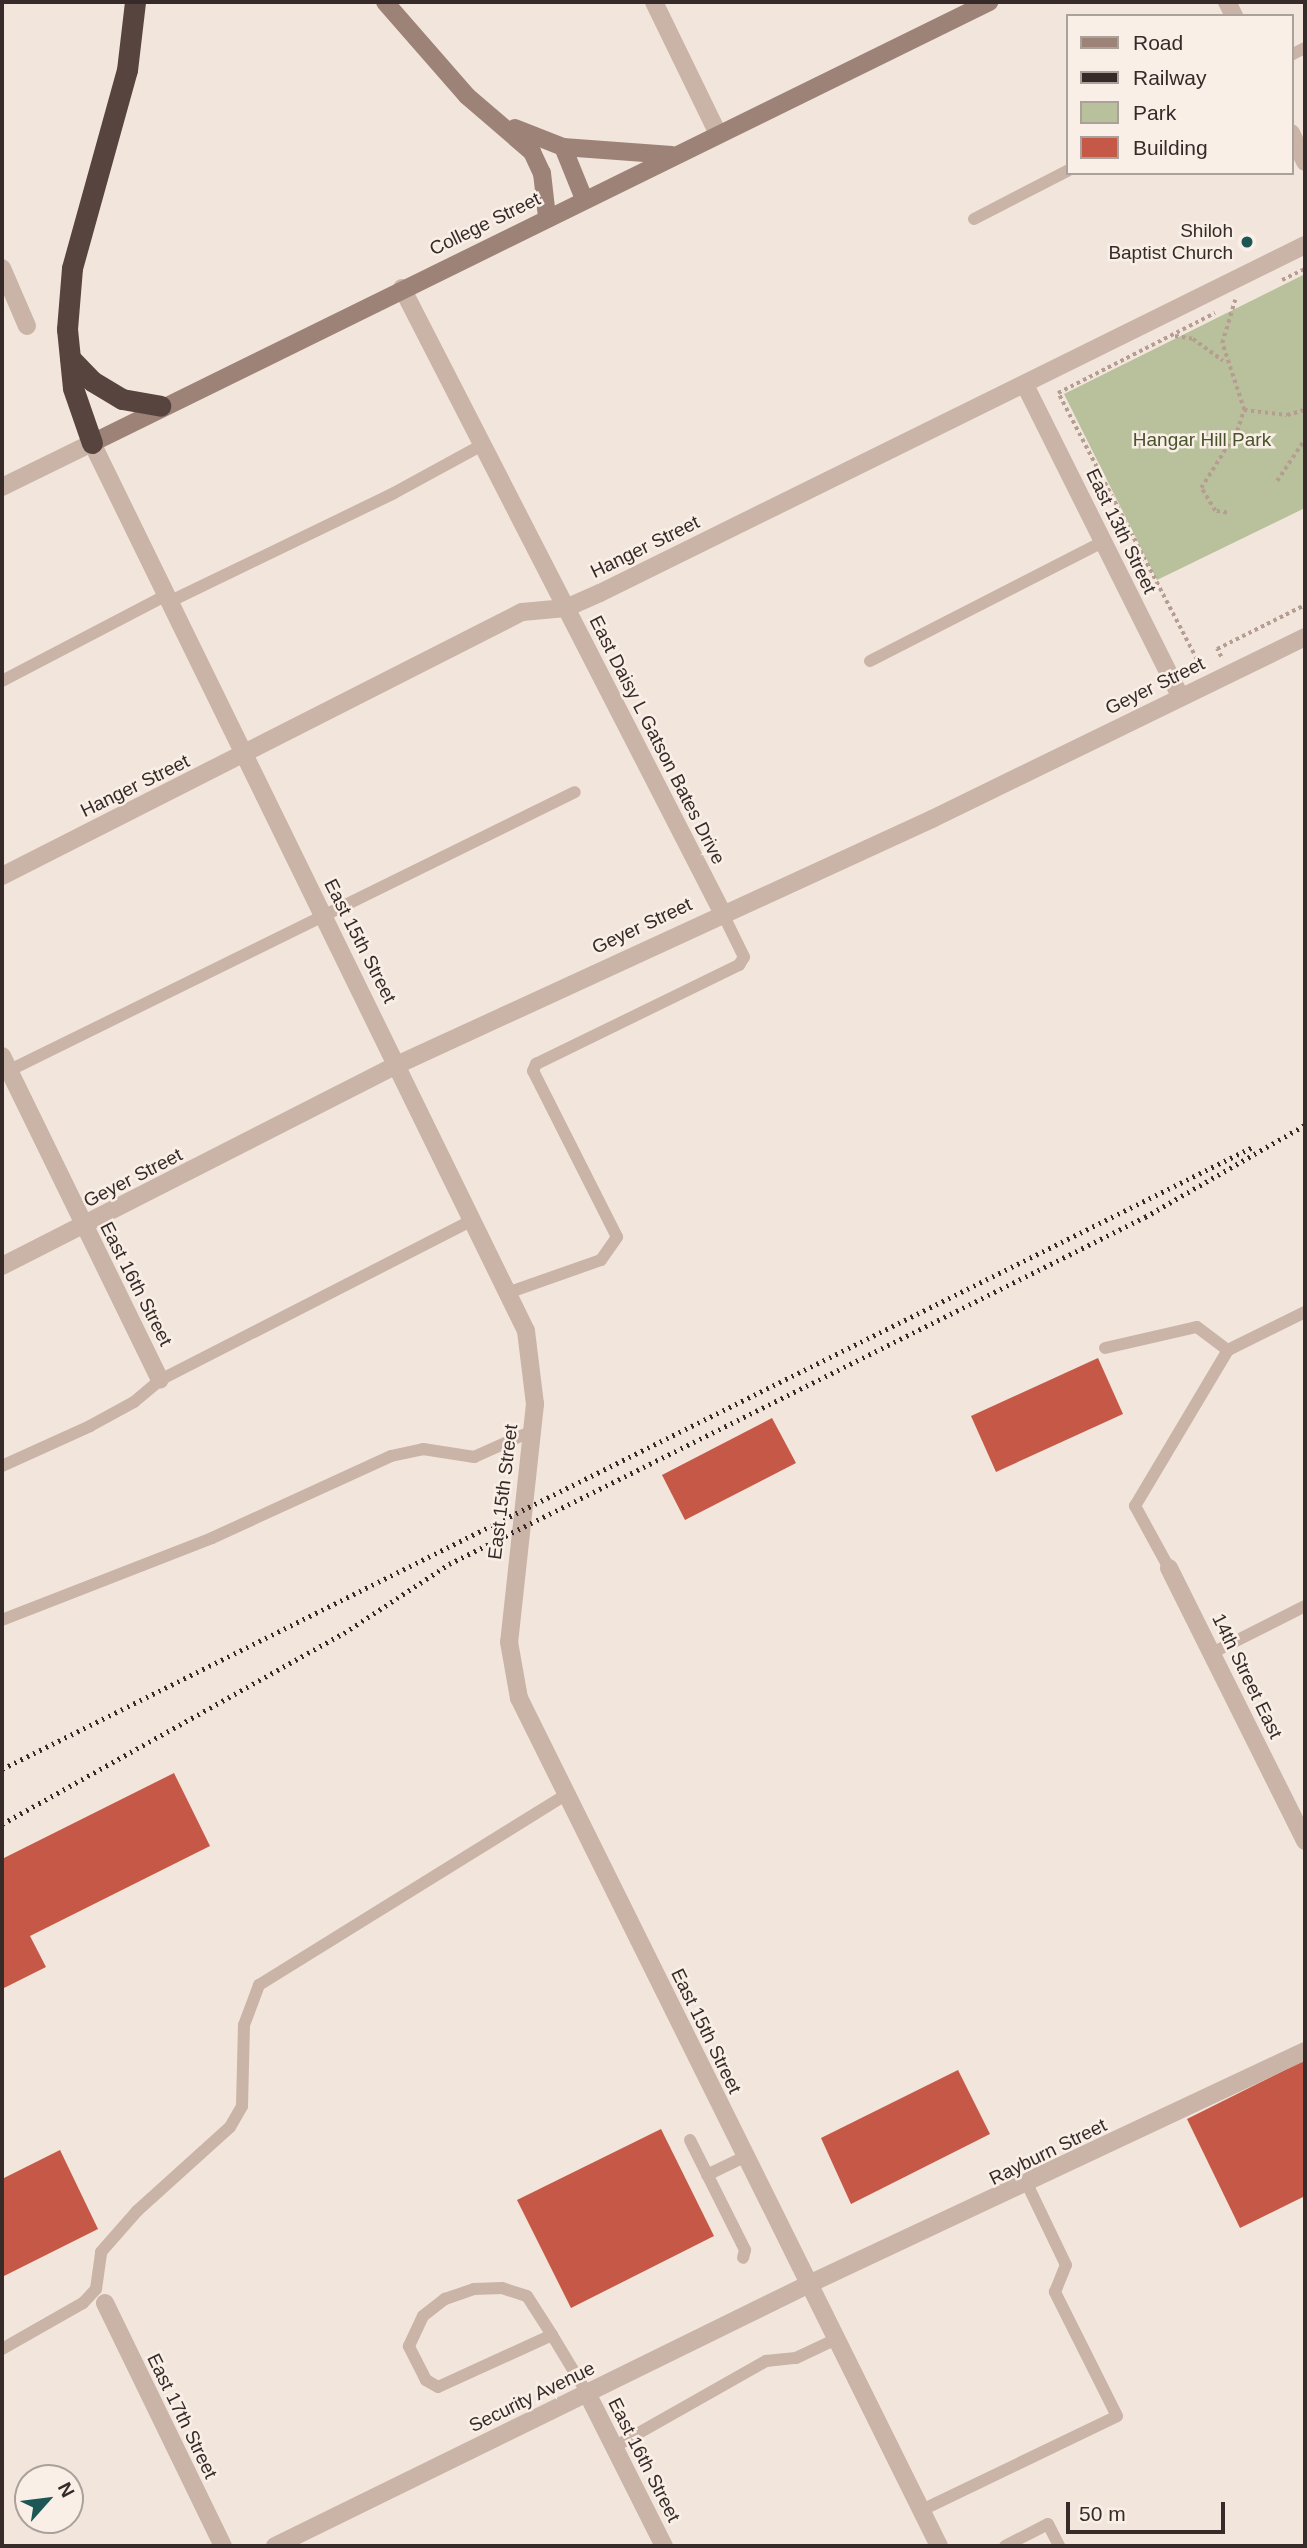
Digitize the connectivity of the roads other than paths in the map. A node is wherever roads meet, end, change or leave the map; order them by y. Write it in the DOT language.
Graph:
graph roads {
  1 [pos="135,2"];
  2 [pos="386,2"];
  3 [pos="654,2"];
  4 [pos="989,2"];
  5 [pos="499,121"];
  6 [pos="717,132"];
  7 [pos="1293,138"];
  8 [pos="563,147"];
  9 [pos="671,155"];
  10 [pos="1305,162"];
  11 [pos="1066,172"];
  12 [pos="584,199"];
  13 [pos="547,218"];
  14 [pos="974,219"];
  15 [pos="1305,245"];
  16 [pos="2,268"];
  17 [pos="402,288"];
  18 [pos="7,292"];
  19 [pos="27,327"];
  20 [pos="70,358"];
  21 [pos="1025,385"];
  22 [pos="160,406"];
  23 [pos="92,443"];
  24 [pos="482,445"];
  25 [pos="2,487"];
  26 [pos="1103,542"];
  27 [pos="168,598"];
  28 [pos="566,608"];
  29 [pos="1305,637"];
  30 [pos="870,661"];
  31 [pos="2,681"];
  32 [pos="1180,696"];
  33 [pos="245,755"];
  34 [pos="575,792"];
  35 [pos="2,876"];
  36 [pos="722,912"];
  37 [pos="323,915"];
  38 [pos="399,1064"];
  39 [pos="4,1067"];
  40 [pos="474,1219"];
  41 [pos="83,1227"];
  42 [pos="2,1266"];
  43 [pos="510,1292"];
  44 [pos="1305,1312"];
  45 [pos="1105,1348"];
  46 [pos="1228,1350"];
  47 [pos="160,1380"];
  48 [pos="532,1432"];
  49 [pos="2,1466"];
  50 [pos="1169,1568"];
  51 [pos="1305,1606"];
  52 [pos="2,1620"];
  53 [pos="1212,1653"];
  54 [pos="566,1795"];
  55 [pos="1304,1834"];
  56 [pos="1305,2051"];
  57 [pos="690,2140"];
  58 [pos="744,2157"];
  59 [pos="707,2175"];
  60 [pos="1028,2186"];
  61 [pos="743,2258"];
  62 [pos="807,2285"];
  63 [pos="100,2296"];
  64 [pos="552,2335"];
  65 [pos="834,2340"];
  66 [pos="2,2350"];
  67 [pos="587,2393"];
  68 [pos="614,2447"];
  69 [pos="922,2510"];
  70 [pos="223,2546"];
  71 [pos="275,2546"];
  72 [pos="664,2546"];
  73 [pos="939,2546"];
  74 [pos="1005,2546"];
  75 [pos="1059,2546"];
  1 -- 20 [label="highway"];
  2 -- 5 [label="main road"];
  3 -- 6 [label="street"];
  4 -- 6 [label="main road, College Street"];
  5 -- 8 [label="main road"];
  5 -- 13 [label="main road"];
  6 -- 9 [label="main road, College Street"];
  7 -- 10 [label="street"];
  8 -- 9 [label="main road"];
  8 -- 12 [label="main road"];
  9 -- 12 [label="main road, College Street"];
  11 -- 14 [label="lane"];
  12 -- 13 [label="main road, College Street"];
  13 -- 17 [label="main road, College Street"];
  15 -- 21 [label="street, Hanger Street"];
  16 -- 18 [label="street"];
  17 -- 22 [label="main road, College Street"];
  17 -- 24 [label="street, East Daisy L Gatson Bates Drive"];
  18 -- 19 [label="street"];
  20 -- 22 [label="highway"];
  20 -- 23 [label="highway"];
  21 -- 26 [label="street, East 13th Street"];
  21 -- 28 [label="street, Hanger Street"];
  22 -- 23 [label="main road, College Street"];
  23 -- 25 [label="street, College Street"];
  23 -- 27 [label="street, East 15th Street"];
  24 -- 27 [label="lane"];
  24 -- 28 [label="street, East Daisy L Gatson Bates Drive"];
  26 -- 30 [label="lane"];
  26 -- 32 [label="street, East 13th Street"];
  27 -- 31 [label="lane"];
  27 -- 33 [label="street, East 15th Street"];
  28 -- 33 [label="street, Hanger Street"];
  28 -- 36 [label="street, East Daisy L Gatson Bates Drive"];
  29 -- 32 [label="street, Geyer Street"];
  32 -- 36 [label="street, Geyer Street"];
  33 -- 35 [label="street, Hanger Street"];
  33 -- 37 [label="street, East 15th Street"];
  34 -- 37 [label="lane"];
  36 -- 38 [label="street, Geyer Street"];
  36 -- 43 [label="lane"];
  37 -- 38 [label="street, East 15th Street"];
  37 -- 39 [label="lane"];
  38 -- 40 [label="street, East 15th Street"];
  38 -- 41 [label="street, Geyer Street"];
  39 -- 41 [label="street, East 16th Street"];
  40 -- 43 [label="street, East 15th Street"];
  40 -- 47 [label="lane"];
  41 -- 42 [label="street, Geyer Street"];
  41 -- 47 [label="street, East 16th Street"];
  43 -- 48 [label="street, East 15th Street"];
  44 -- 46 [label="lane"];
  45 -- 46 [label="lane"];
  46 -- 50 [label="lane"];
  47 -- 49 [label="lane"];
  48 -- 52 [label="lane"];
  48 -- 54 [label="street, East 15th Street"];
  50 -- 53 [label="street, 14th Street East"];
  51 -- 53 [label="lane"];
  53 -- 55 [label="street, 14th Street East"];
  54 -- 58 [label="street, East 15th Street"];
  54 -- 63 [label="lane"];
  56 -- 60 [label="street, Rayburn Street"];
  57 -- 59 [label="lane"];
  58 -- 59 [label="lane"];
  58 -- 62 [label="street, East 15th Street"];
  59 -- 61 [label="lane"];
  60 -- 62 [label="street, Rayburn Street"];
  60 -- 69 [label="lane"];
  62 -- 65 [label="street, East 15th Street"];
  62 -- 67 [label="street, Security Avenue"];
  63 -- 66 [label="lane"];
  63 -- 70 [label="street, East 17th Street"];
  64 -- 64 [label="lane"];
  64 -- 67 [label="lane"];
  65 -- 68 [label="lane"];
  65 -- 69 [label="street, East 15th Street"];
  67 -- 68 [label="street, East 16th Street"];
  67 -- 71 [label="street, Security Avenue"];
  68 -- 72 [label="street, East 16th Street"];
  69 -- 73 [label="street, East 15th Street"];
  74 -- 75 [label="lane"];
}
